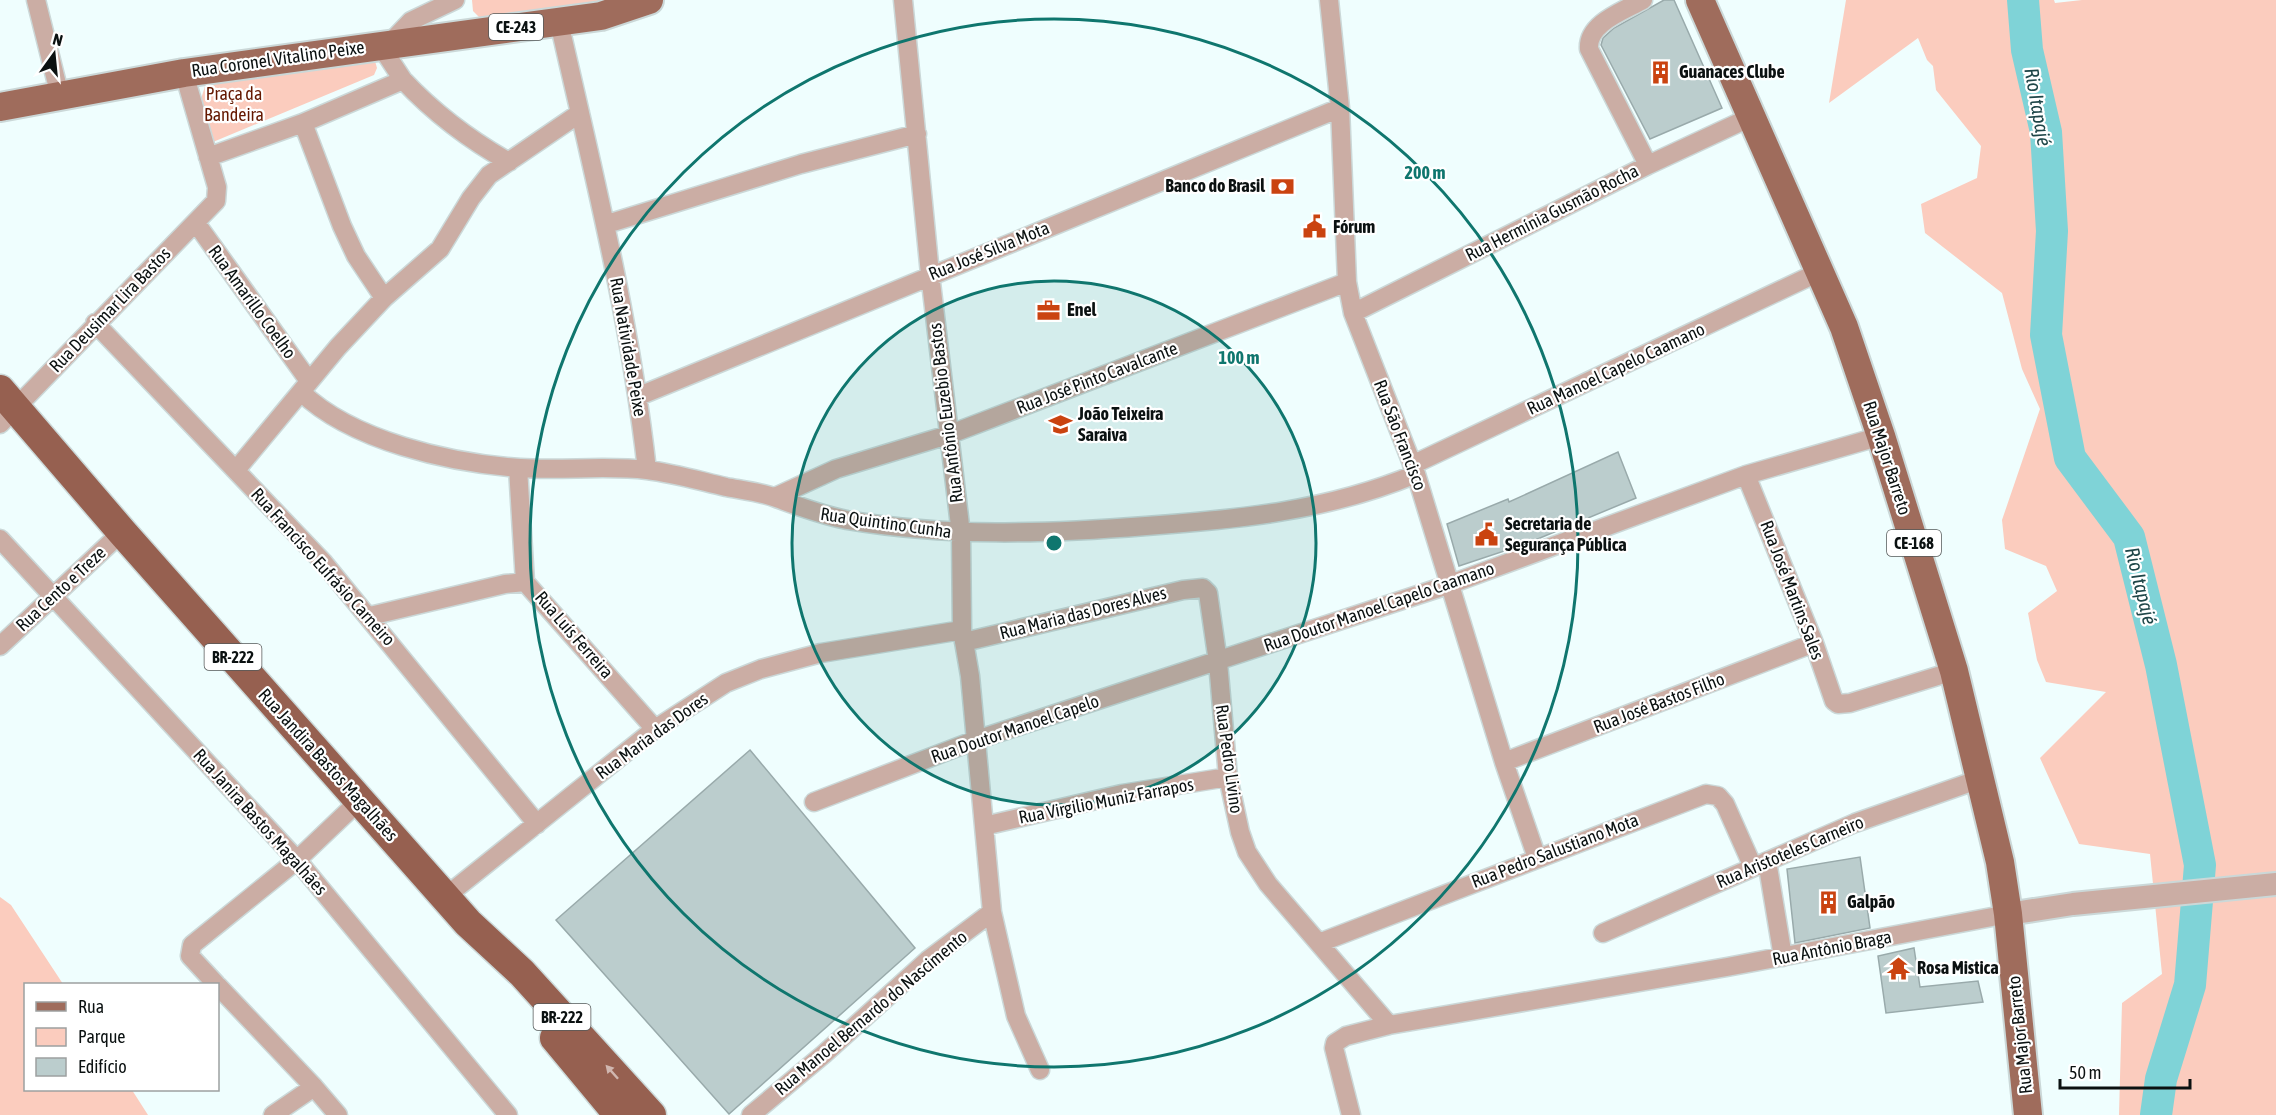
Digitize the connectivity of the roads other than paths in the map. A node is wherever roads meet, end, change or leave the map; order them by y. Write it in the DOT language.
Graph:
graph roads {
  1 [pos="36,0"];
  2 [pos="455,0"];
  3 [pos="649,0"];
  4 [pos="903,0"];
  5 [pos="1329,0"];
  6 [pos="1644,0"];
  7 [pos="1700,0"];
  8 [pos="559,22"];
  9 [pos="385,44"];
  10 [pos="184,73"];
  11 [pos="403,80"];
  12 [pos="60,96"];
  13 [pos="0,107"];
  14 [pos="1340,108"];
  15 [pos="580,113"];
  16 [pos="1752,117"];
  17 [pos="303,123"];
  18 [pos="917,135"];
  19 [pos="208,157"];
  20 [pos="509,162"];
  21 [pos="1648,165"];
  22 [pos="196,223"];
  23 [pos="607,224"];
  24 [pos="1819,272"];
  25 [pos="930,274"];
  26 [pos="1347,282"];
  27 [pos="384,298"];
  28 [pos="1353,313"];
  29 [pos="95,323"];
  30 [pos="305,386"];
  31 [pos="639,396"];
  32 [pos="5,407"];
  33 [pos="948,435"];
  34 [pos="1881,436"];
  35 [pos="518,468"];
  36 [pos="1414,469"];
  37 [pos="236,470"];
  38 [pos="646,470"];
  39 [pos="1746,475"];
  40 [pos="776,497"];
  41 [pos="122,532"];
  42 [pos="961,534"];
  43 [pos="0,539"];
  44 [pos="525,582"];
  45 [pos="1448,585"];
  46 [pos="1203,588"];
  47 [pos="54,596"];
  48 [pos="370,616"];
  49 [pos="963,636"];
  50 [pos="1814,643"];
  51 [pos="0,646"];
  52 [pos="1218,662"];
  53 [pos="1954,671"];
  54 [pos="655,729"];
  55 [pos="976,740"];
  56 [pos="1504,762"];
  57 [pos="1228,777"];
  58 [pos="1980,779"];
  59 [pos="360,800"];
  60 [pos="814,802"];
  61 [pos="537,824"];
  62 [pos="984,826"];
  63 [pos="1537,858"];
  64 [pos="297,860"];
  65 [pos="1760,864"];
  66 [pos="2276,884"];
  67 [pos="445,897"];
  68 [pos="993,912"];
  69 [pos="2008,914"];
  70 [pos="468,923"];
  71 [pos="1603,933"];
  72 [pos="1319,943"];
  73 [pos="1783,957"];
  74 [pos="215,983"];
  75 [pos="219,987"];
  76 [pos="1389,1025"];
  77 [pos="1040,1070"];
  78 [pos="314,1087"];
  79 [pos="273,1115"];
  80 [pos="338,1115"];
  81 [pos="508,1115"];
  82 [pos="619,1115"];
  83 [pos="651,1115"];
  84 [pos="751,1115"];
  85 [pos="1351,1115"];
  86 [pos="2028,1115"];
  1 -- 12 [label="street"];
  2 -- 9 [label="street"];
  3 -- 8 [label="main road, CE-243"];
  4 -- 18 [label="street, Rua Antônio Euzebio Bastos"];
  5 -- 14 [label="street, Rua São Francisco"];
  6 -- 21 [label="street"];
  7 -- 16 [label="main road, Rua Major Barreto / CE-168"];
  8 -- 9 [label="main road, CE-243"];
  8 -- 15 [label="street, Rua Natividade Peixe"];
  9 -- 10 [label="main road, Rua Coronel Vitalino Peixe / CE-243"];
  9 -- 11 [label="street"];
  10 -- 12 [label="main road, Rua Coronel Vitalino Peixe / CE-243"];
  10 -- 19 [label="street"];
  11 -- 17 [label="street"];
  11 -- 20 [label="street"];
  12 -- 13 [label="main road, Rua Coronel Vitalino Peixe / CE-243"];
  14 -- 25 [label="street, Rua José Silva Mota"];
  14 -- 26 [label="street, Rua São Francisco"];
  15 -- 20 [label="street"];
  15 -- 23 [label="street, Rua Natividade Peixe"];
  16 -- 21 [label="street, Rua Hermínia Gusmão Rocha"];
  16 -- 24 [label="main road, Rua Major Barreto / CE-168"];
  17 -- 19 [label="street"];
  17 -- 27 [label="street"];
  18 -- 23 [label="street"];
  18 -- 25 [label="street, Rua Antônio Euzebio Bastos"];
  19 -- 22 [label="street, Rua Deusimar Lira Bastos"];
  20 -- 27 [label="street"];
  21 -- 28 [label="street, Rua Hermínia Gusmão Rocha"];
  22 -- 29 [label="street, Rua Deusimar Lira Bastos"];
  22 -- 30 [label="street, Rua Amarillo Coelho"];
  23 -- 31 [label="street, Rua Natividade Peixe"];
  24 -- 34 [label="main road, Rua Major Barreto / CE-168"];
  24 -- 36 [label="street, Rua Manoel Capelo Caamano"];
  25 -- 31 [label="street, Rua José Silva Mota"];
  25 -- 33 [label="street, Rua Antônio Euzebio Bastos"];
  26 -- 28 [label="street, Rua São Francisco"];
  26 -- 33 [label="street, Rua José Pinto Cavalcante"];
  27 -- 30 [label="street"];
  28 -- 36 [label="street, Rua São Francisco"];
  29 -- 32 [label="street, Rua Deusimar Lira Bastos"];
  29 -- 37 [label="street, Rua Francisco Eufrásio Carneiro"];
  30 -- 35 [label="street, Rua Quintino Cunha"];
  30 -- 37 [label="street"];
  31 -- 38 [label="street, Rua Natividade Peixe"];
  32 -- 41 [label="highway, Rua Jandira Bastos Magalhães / BR-222"];
  33 -- 40 [label="street, Rua José Pinto Cavalcante"];
  33 -- 42 [label="street, Rua Antônio Euzebio Bastos"];
  34 -- 39 [label="street, Rua Doutor Manoel Capelo Caamano"];
  34 -- 53 [label="main road, Rua Major Barreto / CE-168"];
  35 -- 38 [label="street, Rua Quintino Cunha"];
  35 -- 44 [label="street"];
  36 -- 42 [label="street, Rua Quintino Cunha"];
  36 -- 45 [label="street, Rua São Francisco"];
  37 -- 48 [label="street, Rua Francisco Eufrásio Carneiro"];
  38 -- 40 [label="street, Rua Quintino Cunha"];
  39 -- 45 [label="street, Rua Doutor Manoel Capelo Caamano"];
  39 -- 50 [label="street, Rua José Martins Sales"];
  40 -- 42 [label="street, Rua Quintino Cunha"];
  41 -- 47 [label="street, Rua Cento e Treze"];
  41 -- 59 [label="highway, Rua Jandira Bastos Magalhães / BR-222"];
  42 -- 49 [label="street, Rua Antônio Euzebio Bastos"];
  43 -- 47 [label="street, Rua Janira Bastos Magalhães"];
  44 -- 48 [label="street, Rua Luís Ferreira"];
  44 -- 54 [label="street, Rua Luís Ferreira"];
  45 -- 52 [label="street, Rua Doutor Manoel Capelo Caamano"];
  45 -- 56 [label="street, Rua São Francisco"];
  46 -- 49 [label="street, Rua Maria das Dores Alves"];
  46 -- 52 [label="street, Rua Pedro Livino"];
  47 -- 51 [label="street, Rua Cento e Treze"];
  47 -- 64 [label="street, Rua Janira Bastos Magalhães"];
  48 -- 61 [label="street, Rua Francisco Eufrásio Carneiro"];
  49 -- 54 [label="street, Rua Maria das Dores"];
  49 -- 55 [label="street, Rua Antônio Euzebio Bastos"];
  50 -- 53 [label="street, Rua José Martins Sales"];
  50 -- 56 [label="street, Rua José Bastos Filho"];
  52 -- 55 [label="street, Rua Doutor Manoel Capelo"];
  52 -- 57 [label="street, Rua Pedro Livino"];
  53 -- 58 [label="main road, Rua Major Barreto / CE-168"];
  54 -- 61 [label="street, Rua Maria das Dores"];
  55 -- 60 [label="street, Rua Doutor Manoel Capelo"];
  55 -- 62 [label="street, Rua Antônio Euzebio Bastos"];
  56 -- 63 [label="street, Rua São Francisco"];
  57 -- 62 [label="street, Rua Virgilio Muniz Farrapos"];
  57 -- 72 [label="street, Rua Pedro Livino"];
  58 -- 65 [label="street, Rua Aristoteles Carneiro"];
  58 -- 69 [label="main road, Rua Major Barreto / CE-168"];
  59 -- 64 [label="street"];
  59 -- 67 [label="highway, Rua Jandira Bastos Magalhães / BR-222"];
  61 -- 67 [label="street, Rua Maria das Dores"];
  62 -- 68 [label="street, Rua Antônio Euzebio Bastos"];
  63 -- 65 [label="street, Rua Pedro Salustiano Mota"];
  63 -- 72 [label="street, Rua Pedro Salustiano Mota"];
  64 -- 74 [label="street"];
  64 -- 81 [label="street, Rua Janira Bastos Magalhães"];
  65 -- 71 [label="street, Rua Aristoteles Carneiro"];
  65 -- 73 [label="street"];
  66 -- 69 [label="street, Rua Antônio Braga"];
  67 -- 70 [label="highway, Rua Jandira Bastos Magalhães / BR-222"];
  68 -- 77 [label="street, Rua Antônio Euzebio Bastos"];
  68 -- 84 [label="street, Rua Manoel Bernardo do Nascimento"];
  69 -- 73 [label="street, Rua Antônio Braga"];
  69 -- 86 [label="main road, Rua Major Barreto / CE-168"];
  70 -- 82 [label="highway, Rua Jandira Bastos Magalhães / BR-222"];
  83 -- 70 [label="highway, Rua Jandira Bastos Magalhães / BR-222, one-way"];
  72 -- 76 [label="street, Rua Pedro Livino"];
  73 -- 76 [label="street, Rua Antônio Braga"];
  75 -- 78 [label="street"];
  76 -- 85 [label="street, Rua Antônio Braga"];
  78 -- 79 [label="street"];
  78 -- 80 [label="street"];
}
